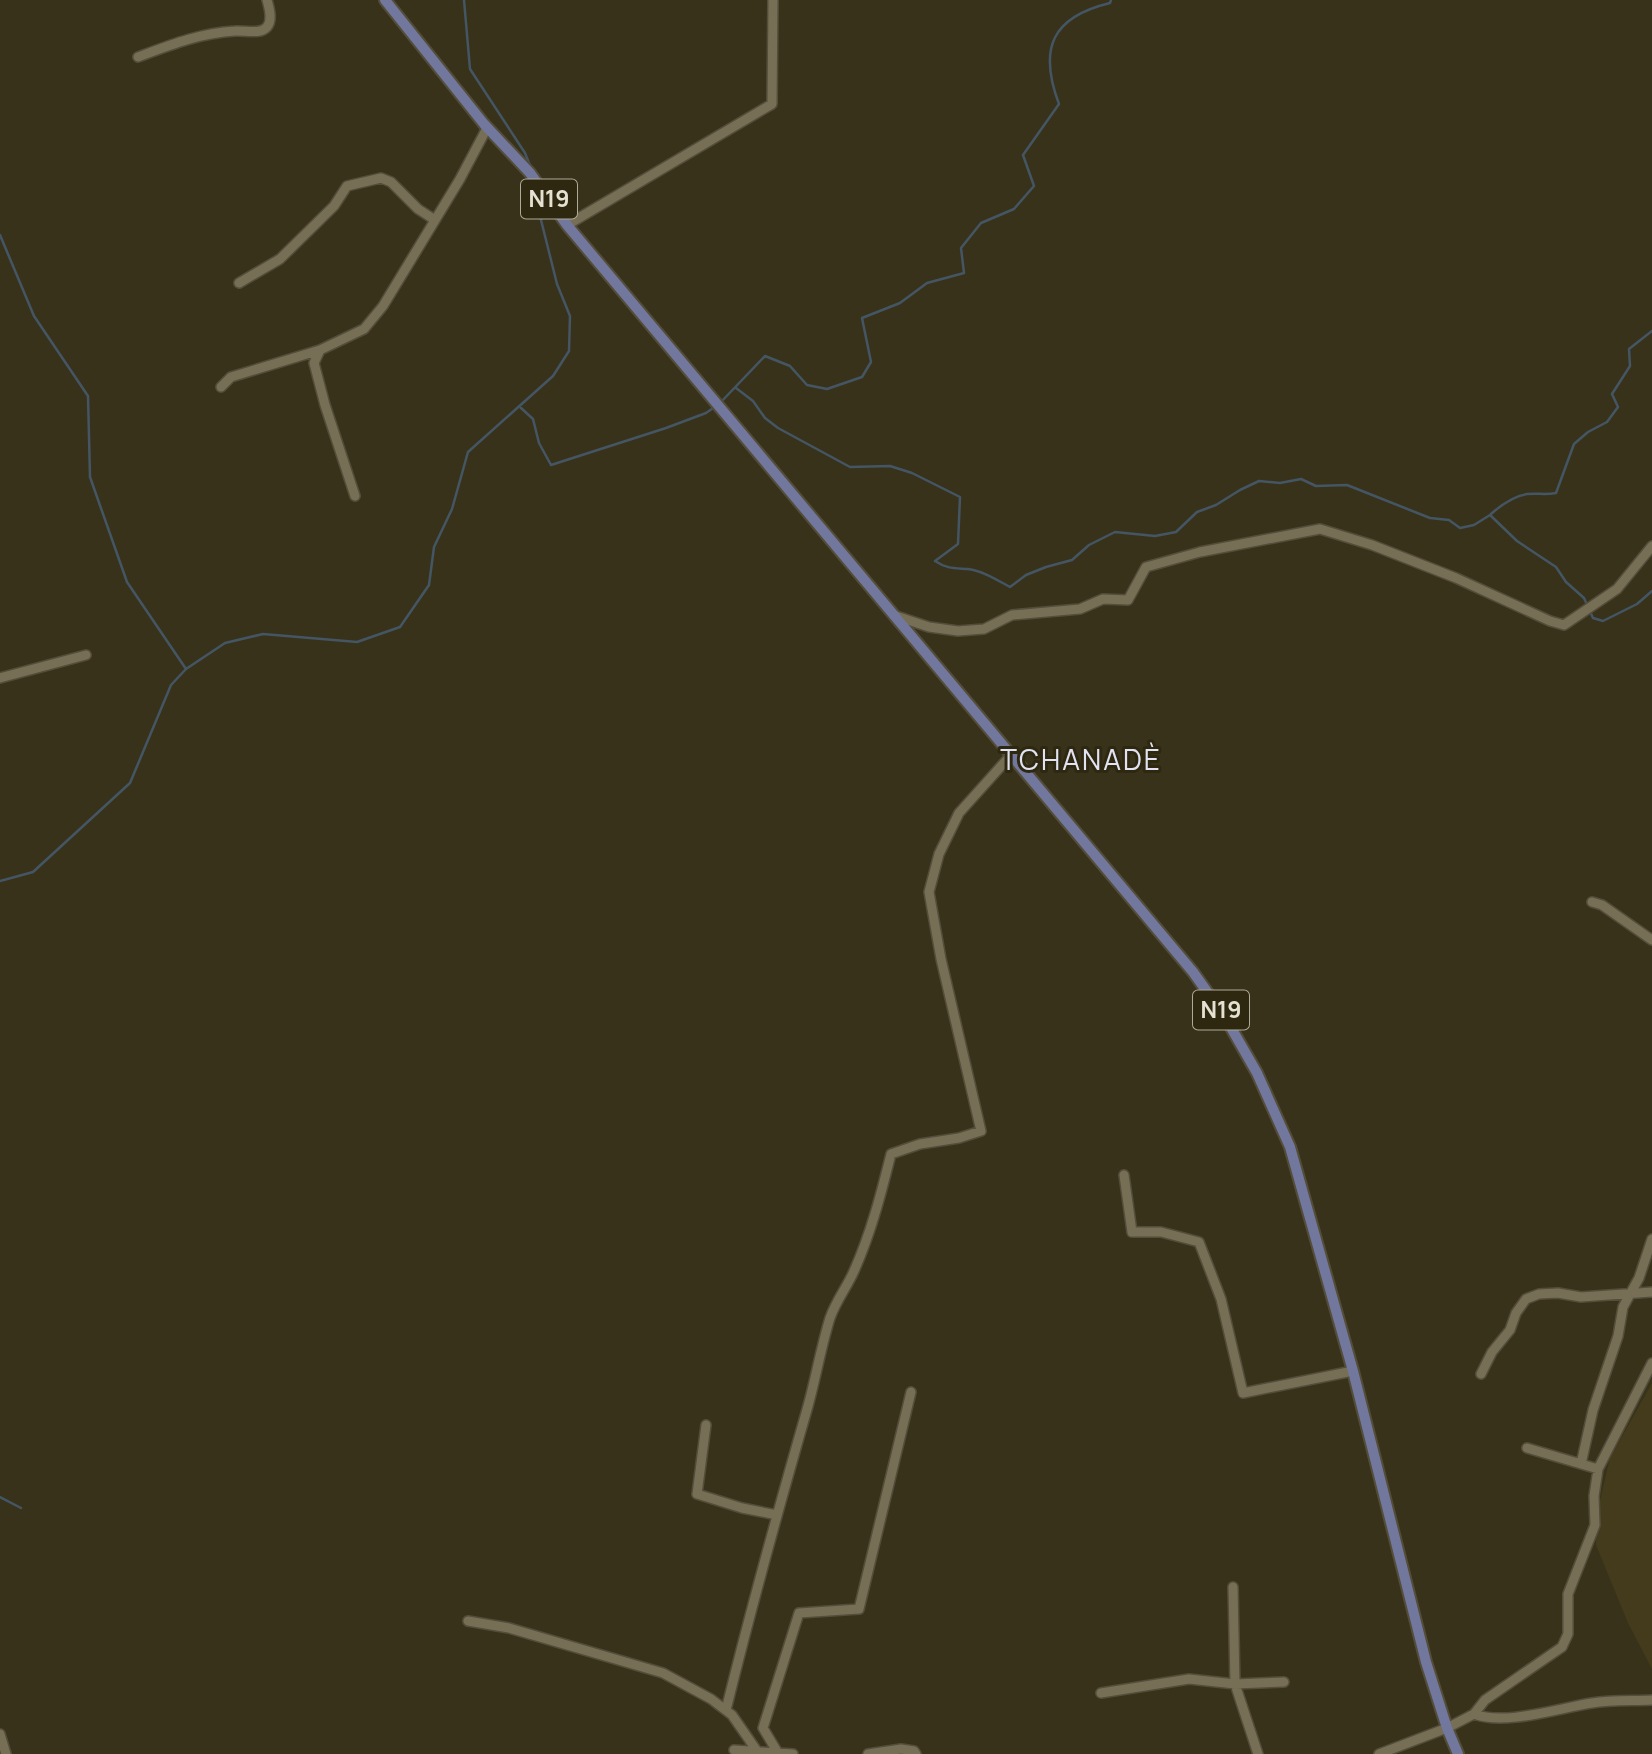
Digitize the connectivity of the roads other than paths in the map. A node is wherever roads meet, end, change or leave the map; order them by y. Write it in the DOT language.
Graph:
graph roads {
  1 [pos="267,0"];
  2 [pos="385,0"];
  3 [pos="772,0"];
  4 [pos="138,57"];
  5 [pos="487,128"];
  6 [pos="435,220"];
  7 [pos="568,225"];
  8 [pos="239,283"];
  9 [pos="320,350"];
  10 [pos="221,387"];
  11 [pos="355,496"];
  12 [pos="1652,546"];
  13 [pos="896,616"];
  14 [pos="86,655"];
  15 [pos="0,678"];
  16 [pos="1012,754"];
  17 [pos="1592,902"];
  18 [pos="1652,940"];
  19 [pos="1124,1175"];
  20 [pos="1652,1240"];
  21 [pos="1631,1292"];
  22 [pos="1652,1292"];
  23 [pos="1652,1363"];
  24 [pos="1353,1371"];
  25 [pos="1481,1374"];
  26 [pos="911,1392"];
  27 [pos="706,1425"];
  28 [pos="1527,1448"];
  29 [pos="1581,1464"];
  30 [pos="1598,1469"];
  31 [pos="777,1515"];
  32 [pos="1233,1587"];
  33 [pos="468,1621"];
  34 [pos="1284,1682"];
  35 [pos="1235,1684"];
  36 [pos="1101,1693"];
  37 [pos="1652,1700"];
  38 [pos="726,1710"];
  39 [pos="1474,1714"];
  40 [pos="1447,1728"];
  41 [pos="0,1734"];
  42 [pos="734,1750"];
  43 [pos="757,1751"];
  44 [pos="778,1753"];
  45 [pos="6,1754"];
  46 [pos="793,1754"];
  47 [pos="868,1754"];
  48 [pos="916,1754"];
  49 [pos="1258,1754"];
  50 [pos="1379,1754"];
  51 [pos="1458,1754"];
  1 -- 4 [label="street"];
  2 -- 5 [label="main road, N19"];
  3 -- 7 [label="street"];
  5 -- 6 [label="street"];
  5 -- 7 [label="main road, N19"];
  6 -- 8 [label="street"];
  6 -- 9 [label="street"];
  7 -- 13 [label="main road, N19"];
  9 -- 10 [label="street"];
  9 -- 11 [label="street"];
  12 -- 13 [label="street"];
  13 -- 16 [label="main road, N19"];
  14 -- 15 [label="street"];
  16 -- 24 [label="main road, N19"];
  16 -- 31 [label="street"];
  17 -- 18 [label="street"];
  19 -- 24 [label="street"];
  20 -- 21 [label="street"];
  21 -- 22 [label="street"];
  21 -- 25 [label="street"];
  21 -- 29 [label="street"];
  23 -- 30 [label="street"];
  24 -- 40 [label="main road, N19"];
  26 -- 44 [label="street"];
  27 -- 31 [label="street"];
  28 -- 29 [label="street"];
  29 -- 30 [label="street"];
  30 -- 39 [label="street"];
  31 -- 38 [label="street"];
  32 -- 35 [label="street"];
  33 -- 38 [label="street"];
  34 -- 35 [label="street"];
  35 -- 36 [label="street"];
  35 -- 49 [label="street"];
  37 -- 39 [label="street"];
  38 -- 43 [label="street"];
  39 -- 40 [label="street"];
  40 -- 50 [label="street"];
  40 -- 51 [label="main road, N19"];
  41 -- 45 [label="street"];
  42 -- 43 [label="street"];
  43 -- 44 [label="street"];
  44 -- 46 [label="street"];
  47 -- 48 [label="street"];
}
